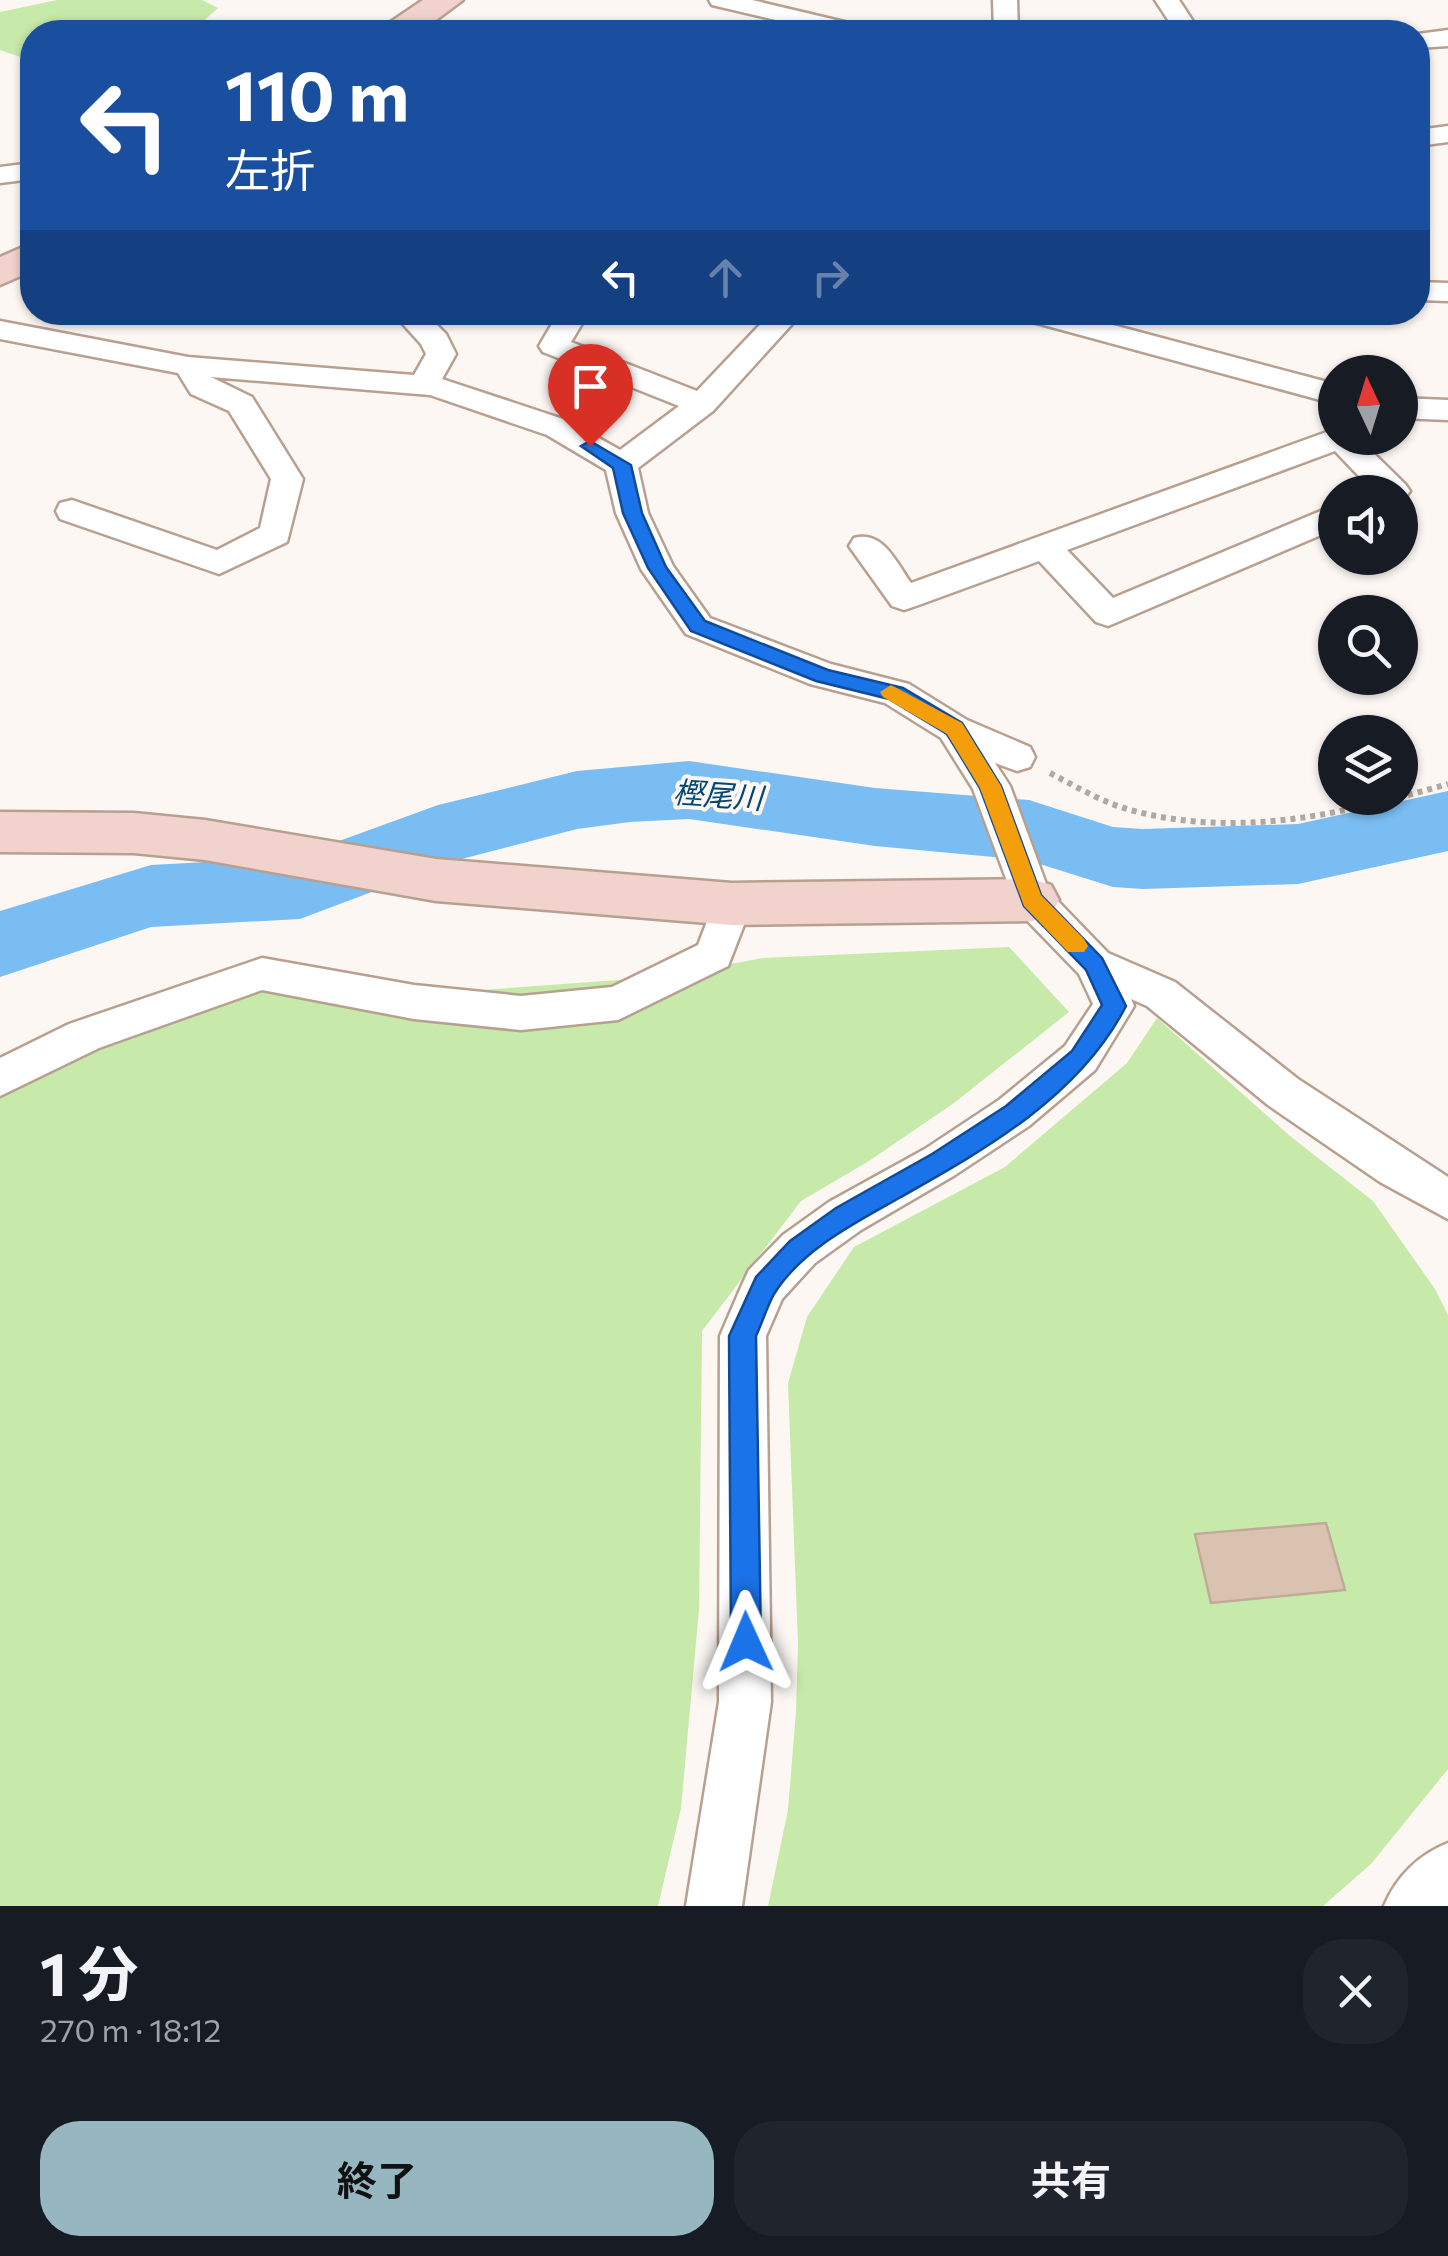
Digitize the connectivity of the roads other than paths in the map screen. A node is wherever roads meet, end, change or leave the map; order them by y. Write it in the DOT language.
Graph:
graph roads {
  1 [pos="446,0"];
  2 [pos="721,0"];
  3 [pos="416,20"];
  4 [pos="832,20"];
  5 [pos="419,325"];
  6 [pos="566,325"];
  7 [pos="778,325"];
  8 [pos="1084,325"];
  9 [pos="0,330"];
  10 [pos="188,366"];
  11 [pos="424,384"];
  12 [pos="1318,389"];
  13 [pos="702,404"];
  14 [pos="1418,409"];
  15 [pos="1448,410"];
  16 [pos="1318,446"];
  17 [pos="1357,455"];
  18 [pos="622,465"];
  19 [pos="1378,475"];
  20 [pos="72,511"];
  21 [pos="1318,523"];
  22 [pos="1043,545"];
  23 [pos="866,546"];
  24 [pos="954,729"];
  25 [pos="1018,757"];
  26 [pos="0,832"];
  27 [pos="1032,900"];
  28 [pos="732,904"];
  29 [pos="1094,964"];
  30 [pos="0,1078"];
  31 [pos="1445,1203"];
  32 [pos="1448,1870"];
  33 [pos="714,1906"];
  34 [pos="1412,1906"];
  1 -- 3 [label="street"];
  2 -- 4 [label="street"];
  5 -- 11 [label="street"];
  6 -- 13 [label="street"];
  7 -- 13 [label="street"];
  8 -- 12 [label="street"];
  9 -- 10 [label="street"];
  10 -- 11 [label="street"];
  10 -- 20 [label="street"];
  11 -- 18 [label="street"];
  13 -- 18 [label="street"];
  14 -- 15 [label="street"];
  16 -- 22 [label="street"];
  17 -- 19 [label="street"];
  18 -- 24 [label="street"];
  21 -- 22 [label="street"];
  22 -- 23 [label="street"];
  24 -- 25 [label="street"];
  24 -- 27 [label="street"];
  26 -- 28 [label="street"];
  27 -- 28 [label="street"];
  27 -- 29 [label="street"];
  28 -- 30 [label="street"];
  29 -- 31 [label="street"];
  29 -- 33 [label="street"];
  32 -- 34 [label="street"];
}
